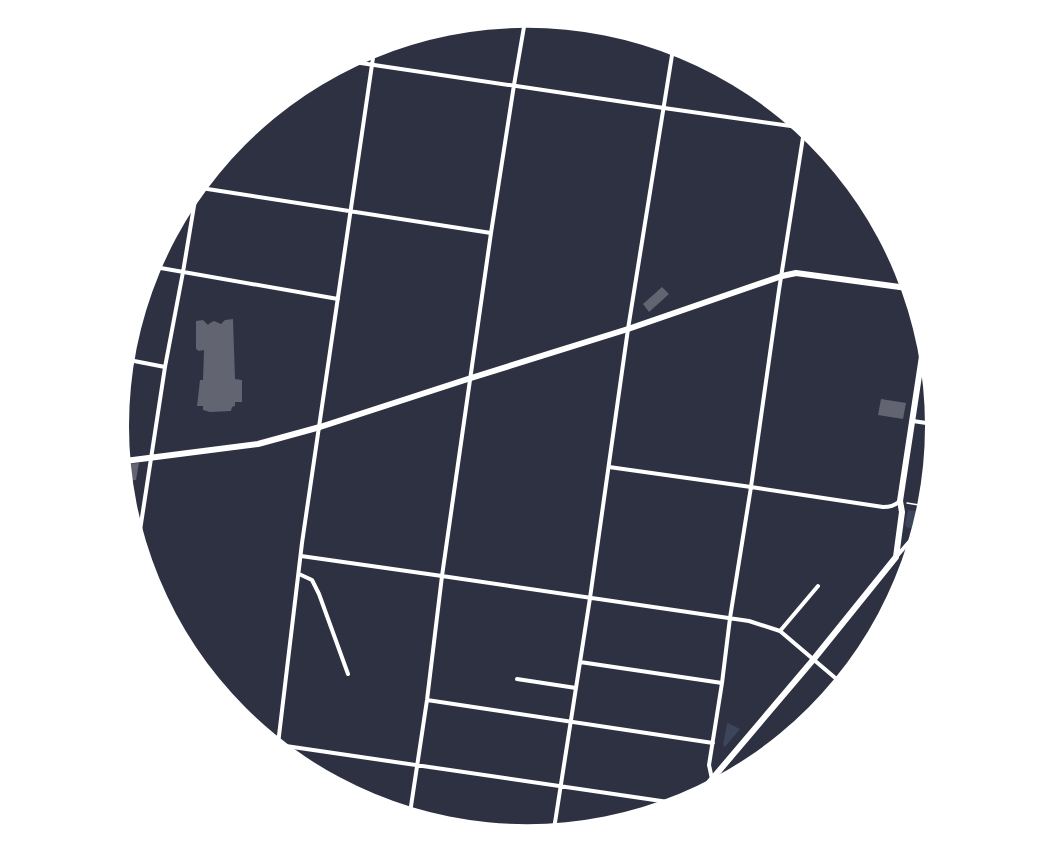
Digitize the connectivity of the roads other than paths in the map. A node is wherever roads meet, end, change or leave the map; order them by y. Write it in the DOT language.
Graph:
graph roads {
  1 [pos="524,28"];
  2 [pos="673,55"];
  3 [pos="373,59"];
  4 [pos="363,64"];
  5 [pos="372,65"];
  6 [pos="514,85"];
  7 [pos="664,108"];
  8 [pos="787,125"];
  9 [pos="803,139"];
  10 [pos="207,189"];
  11 [pos="194,209"];
  12 [pos="351,211"];
  13 [pos="491,233"];
  14 [pos="162,268"];
  15 [pos="183,272"];
  16 [pos="782,276"];
  17 [pos="901,287"];
  18 [pos="338,299"];
  19 [pos="628,330"];
  20 [pos="135,361"];
  21 [pos="921,363"];
  22 [pos="165,367"];
  23 [pos="471,378"];
  24 [pos="912,421"];
  25 [pos="926,423"];
  26 [pos="320,427"];
  27 [pos="151,458"];
  28 [pos="131,460"];
  29 [pos="608,467"];
  30 [pos="751,487"];
  31 [pos="900,502"];
  32 [pos="141,522"];
  33 [pos="908,545"];
  34 [pos="301,556"];
  35 [pos="896,557"];
  36 [pos="299,574"];
  37 [pos="442,576"];
  38 [pos="818,586"];
  39 [pos="590,598"];
  40 [pos="730,618"];
  41 [pos="780,631"];
  42 [pos="814,660"];
  43 [pos="580,662"];
  44 [pos="348,674"];
  45 [pos="517,679"];
  46 [pos="836,679"];
  47 [pos="722,683"];
  48 [pos="576,688"];
  49 [pos="427,700"];
  50 [pos="571,722"];
  51 [pos="279,738"];
  52 [pos="713,743"];
  53 [pos="289,746"];
  54 [pos="416,766"];
  55 [pos="717,777"];
  56 [pos="714,779"];
  57 [pos="561,787"];
  58 [pos="661,802"];
  59 [pos="411,807"];
  60 [pos="555,824"];
  1 -- 6 [label="street"];
  2 -- 7 [label="street"];
  3 -- 5 [label="street"];
  4 -- 5 [label="street"];
  5 -- 6 [label="street"];
  5 -- 12 [label="street"];
  6 -- 7 [label="street"];
  6 -- 13 [label="street"];
  7 -- 8 [label="street"];
  7 -- 19 [label="street"];
  9 -- 16 [label="street"];
  10 -- 12 [label="street"];
  11 -- 15 [label="street"];
  12 -- 13 [label="street"];
  12 -- 18 [label="street"];
  13 -- 23 [label="street"];
  14 -- 15 [label="street"];
  15 -- 18 [label="street"];
  15 -- 22 [label="street"];
  16 -- 17 [label="street"];
  16 -- 19 [label="street"];
  16 -- 30 [label="street"];
  18 -- 26 [label="street"];
  19 -- 23 [label="street"];
  19 -- 29 [label="street"];
  20 -- 22 [label="street"];
  21 -- 24 [label="street"];
  22 -- 27 [label="street"];
  23 -- 26 [label="street"];
  23 -- 37 [label="street"];
  24 -- 25 [label="street"];
  24 -- 31 [label="street"];
  26 -- 27 [label="street"];
  26 -- 34 [label="street"];
  27 -- 28 [label="street"];
  27 -- 32 [label="street"];
  29 -- 30 [label="street"];
  29 -- 39 [label="street"];
  30 -- 31 [label="street"];
  30 -- 40 [label="street"];
  31 -- 35 [label="street"];
  33 -- 35 [label="street"];
  34 -- 36 [label="street"];
  34 -- 37 [label="street"];
  35 -- 42 [label="street"];
  36 -- 44 [label="street"];
  36 -- 51 [label="street"];
  37 -- 39 [label="street"];
  37 -- 49 [label="street"];
  38 -- 41 [label="street"];
  39 -- 40 [label="street"];
  39 -- 43 [label="street"];
  40 -- 41 [label="street"];
  40 -- 47 [label="street"];
  41 -- 42 [label="street"];
  42 -- 46 [label="street"];
  42 -- 55 [label="street"];
  43 -- 47 [label="street"];
  43 -- 48 [label="street"];
  45 -- 48 [label="street"];
  47 -- 52 [label="street"];
  48 -- 50 [label="street"];
  49 -- 50 [label="street"];
  49 -- 54 [label="street"];
  50 -- 52 [label="street"];
  50 -- 57 [label="street"];
  52 -- 56 [label="street"];
  53 -- 54 [label="street"];
  54 -- 57 [label="street"];
  54 -- 59 [label="street"];
  57 -- 58 [label="street"];
  57 -- 60 [label="street"];
}
